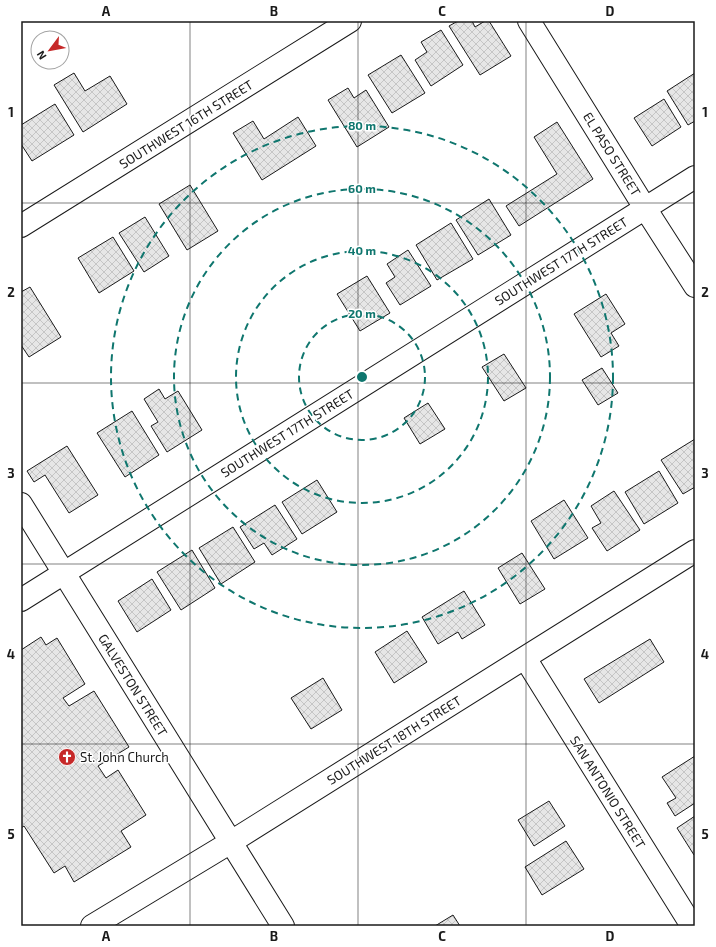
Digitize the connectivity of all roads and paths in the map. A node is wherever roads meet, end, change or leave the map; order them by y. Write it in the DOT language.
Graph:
graph roads {
  1 [pos="350,21"];
  2 [pos="529,21"];
  3 [pos="695,177"];
  4 [pos="645,208"];
  5 [pos="21,226"];
  6 [pos="695,286"];
  7 [pos="21,504"];
  8 [pos="695,551"];
  9 [pos="63,574"];
  10 [pos="21,600"];
  11 [pos="525,658"];
  12 [pos="231,842"];
  13 [pos="92,926"];
  14 [pos="283,926"];
  15 [pos="692,926"];
  1 -- 5 [label="street, SOUTHWEST 16TH STREET"];
  2 -- 4 [label="street, EL PASO STREET"];
  3 -- 4 [label="street, SOUTHWEST 17TH STREET"];
  4 -- 6 [label="street, EL PASO STREET"];
  4 -- 9 [label="street, SOUTHWEST 17TH STREET"];
  7 -- 9 [label="street, GALVESTON STREET"];
  8 -- 11 [label="street, SOUTHWEST 18TH STREET"];
  9 -- 10 [label="street, SOUTHWEST 17TH STREET"];
  9 -- 12 [label="street, GALVESTON STREET"];
  11 -- 12 [label="street, SOUTHWEST 18TH STREET"];
  11 -- 15 [label="street, SAN ANTONIO STREET"];
  12 -- 13 [label="street, SOUTHWEST 18TH STREET"];
  12 -- 14 [label="street, GALVESTON STREET"];
}
